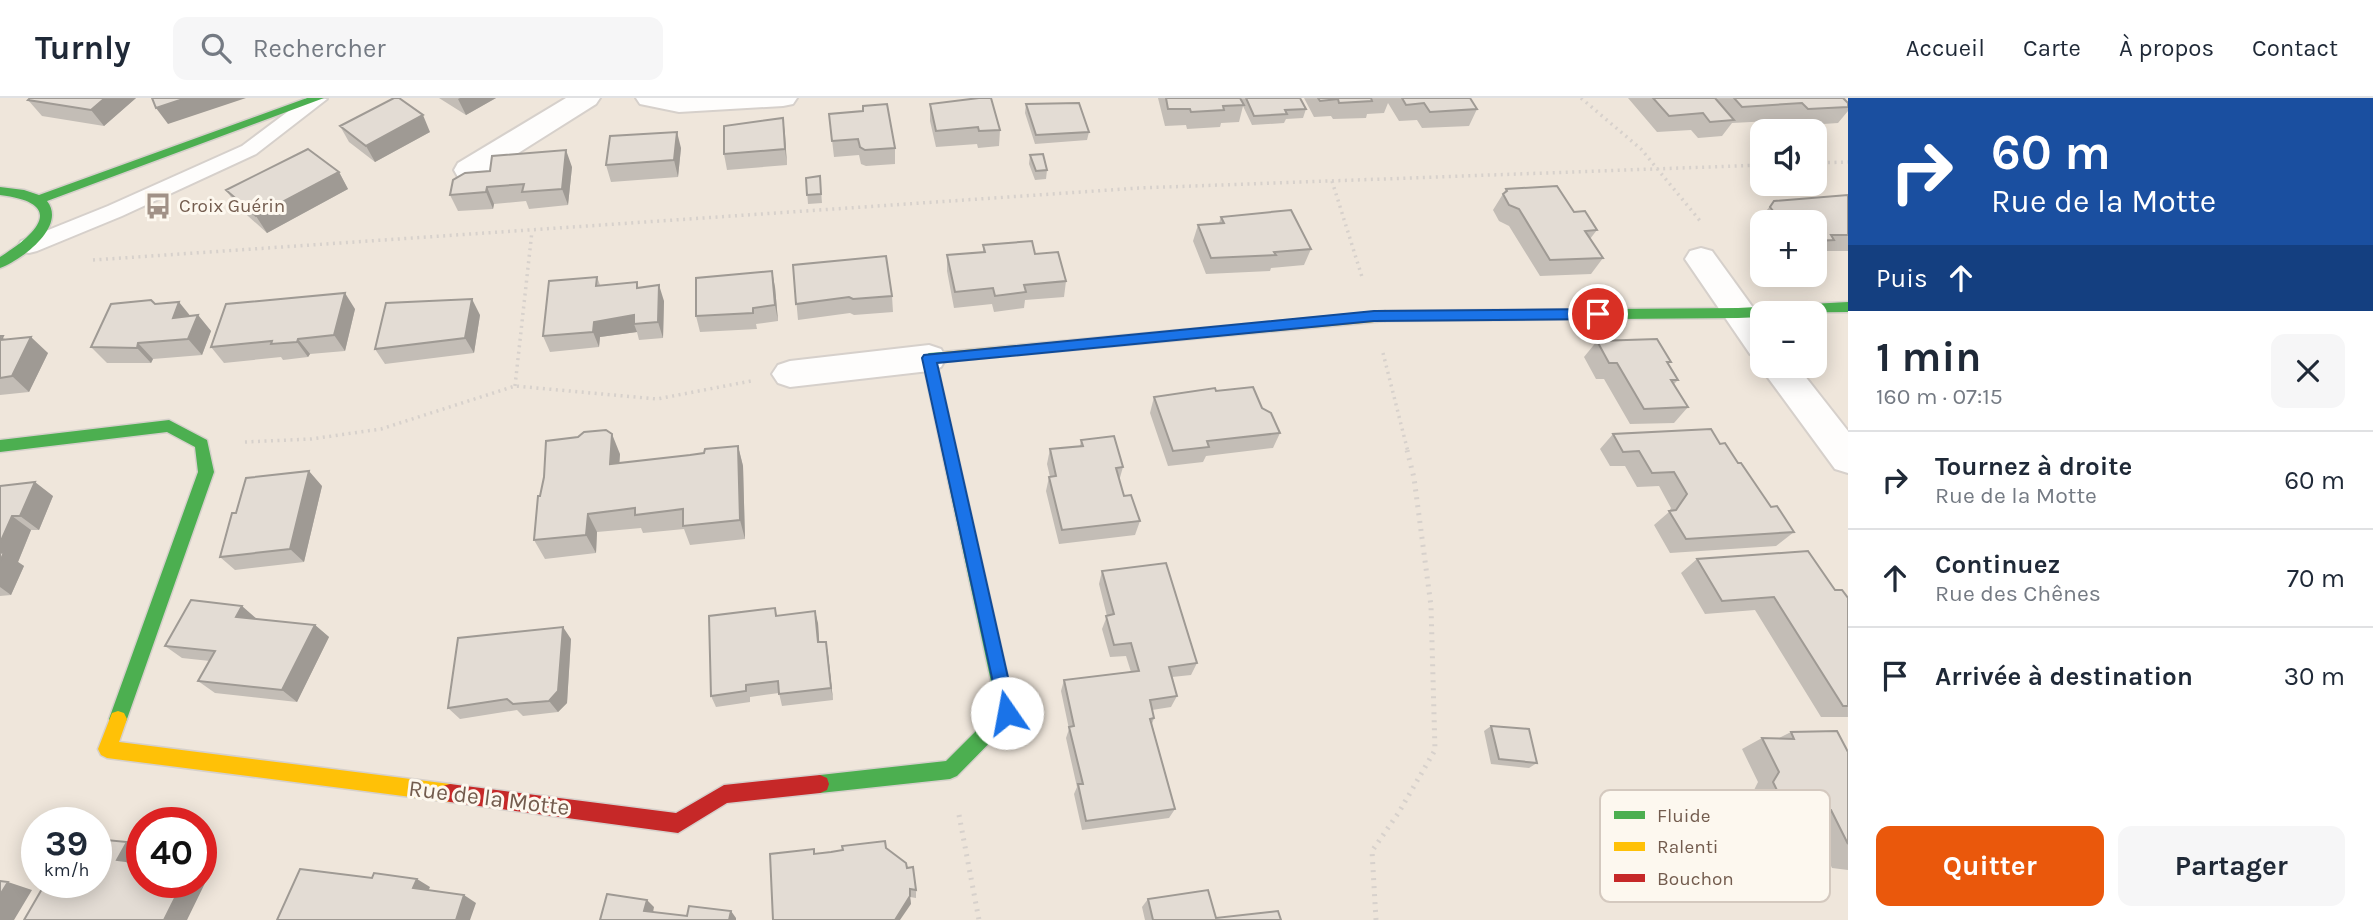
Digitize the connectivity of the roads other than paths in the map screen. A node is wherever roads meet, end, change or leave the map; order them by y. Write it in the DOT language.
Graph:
graph roads {
  1 [pos="318,98"];
  2 [pos="586,98"];
  3 [pos="650,98"];
  4 [pos="783,98"];
  5 [pos="469,170"];
  6 [pos="0,191"];
  7 [pos="41,200"];
  8 [pos="29,246"];
  9 [pos="1701,259"];
  10 [pos="0,263"];
  11 [pos="1848,307"];
  12 [pos="1738,313"];
  13 [pos="1750,329"];
  14 [pos="929,358"];
  15 [pos="790,374"];
  16 [pos="1787,378"];
  17 [pos="0,446"];
  18 [pos="1848,458"];
  1 -- 7 [label="street"];
  1 -- 8 [label="lane"];
  2 -- 5 [label="street"];
  3 -- 4 [label="street"];
  6 -- 7 [label="street"];
  7 -- 8 [label="street"];
  8 -- 10 [label="street"];
  9 -- 12 [label="street"];
  11 -- 12 [label="street"];
  12 -- 13 [label="street"];
  12 -- 14 [label="street"];
  14 -- 15 [label="street"];
  14 -- 17 [label="street, Rue de la Motte"];
  16 -- 18 [label="street"];
}
